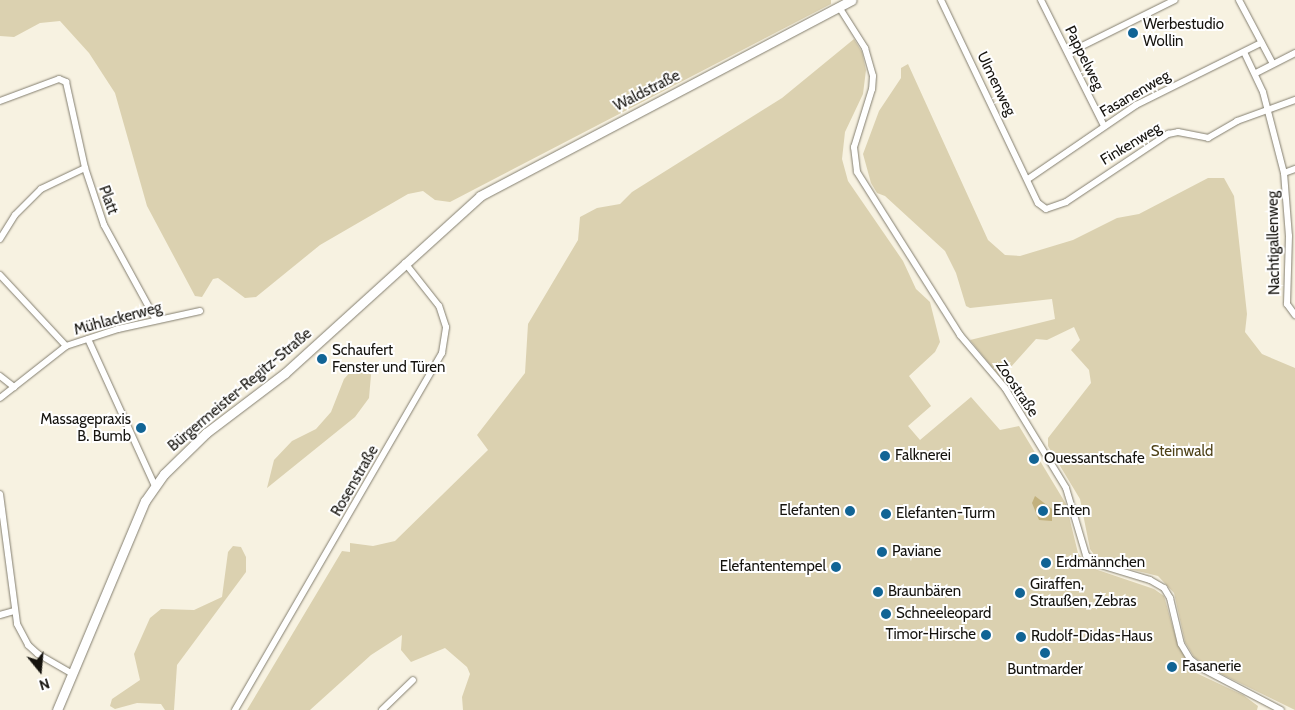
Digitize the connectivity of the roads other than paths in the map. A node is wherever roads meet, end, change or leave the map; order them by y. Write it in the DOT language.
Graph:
graph roads {
  1 [pos="852,0"];
  2 [pos="941,0"];
  3 [pos="1041,0"];
  4 [pos="1175,0"];
  5 [pos="1239,0"];
  6 [pos="839,7"];
  7 [pos="1261,43"];
  8 [pos="1244,52"];
  9 [pos="1068,53"];
  10 [pos="1295,53"];
  11 [pos="1273,64"];
  12 [pos="1256,73"];
  13 [pos="0,101"];
  14 [pos="1293,101"];
  15 [pos="1268,110"];
  16 [pos="1104,126"];
  17 [pos="85,168"];
  18 [pos="1295,169"];
  19 [pos="1284,173"];
  20 [pos="1028,180"];
  21 [pos="459,213"];
  22 [pos="1292,236"];
  23 [pos="0,239"];
  24 [pos="406,263"];
  25 [pos="0,275"];
  26 [pos="200,311"];
  27 [pos="1295,315"];
  28 [pos="156,320"];
  29 [pos="88,339"];
  30 [pos="66,346"];
  31 [pos="0,376"];
  32 [pos="14,387"];
  33 [pos="0,398"];
  34 [pos="155,486"];
  35 [pos="0,494"];
  36 [pos="14,611"];
  37 [pos="0,615"];
  38 [pos="72,674"];
  39 [pos="413,680"];
  40 [pos="57,710"];
  41 [pos="235,710"];
  42 [pos="382,710"];
  43 [pos="1281,710"];
  1 -- 6 [label="street, Waldstraße"];
  2 -- 20 [label="street, Ulmenweg"];
  3 -- 9 [label="street, Pappelweg"];
  4 -- 9 [label="street"];
  5 -- 7 [label="street"];
  6 -- 21 [label="street, Waldstraße"];
  6 -- 43 [label="street, Zoostraße"];
  7 -- 8 [label="street, Fasanenweg"];
  7 -- 11 [label="street"];
  8 -- 12 [label="street, Nachtigallenweg"];
  8 -- 16 [label="street, Fasanenweg"];
  9 -- 16 [label="street, Pappelweg"];
  10 -- 11 [label="street"];
  11 -- 12 [label="street"];
  12 -- 15 [label="street, Nachtigallenweg"];
  13 -- 17 [label="street, Platt"];
  14 -- 15 [label="street"];
  15 -- 19 [label="street, Nachtigallenweg"];
  15 -- 20 [label="street, Finkenweg"];
  16 -- 20 [label="street, Fasanenweg"];
  17 -- 23 [label="street"];
  17 -- 28 [label="street, Platt"];
  18 -- 19 [label="street"];
  19 -- 22 [label="street, Nachtigallenweg"];
  21 -- 24 [label="street, Bürgermeister-Regitz-Straße"];
  22 -- 27 [label="street, Nachtigallenweg"];
  24 -- 34 [label="street, Bürgermeister-Regitz-Straße"];
  24 -- 41 [label="street, Rosenstraße"];
  25 -- 30 [label="street"];
  26 -- 28 [label="street, Mühlackerweg"];
  28 -- 29 [label="street, Mühlackerweg"];
  29 -- 30 [label="street, Mühlackerweg"];
  29 -- 34 [label="street"];
  30 -- 32 [label="street, Mühlackerweg"];
  31 -- 32 [label="street"];
  32 -- 33 [label="street, Mühlackerweg"];
  34 -- 38 [label="street, Bürgermeister-Regitz-Straße"];
  35 -- 36 [label="street"];
  36 -- 37 [label="street"];
  36 -- 38 [label="street"];
  38 -- 40 [label="street, Bürgermeister-Regitz-Straße"];
  39 -- 42 [label="street"];
}
